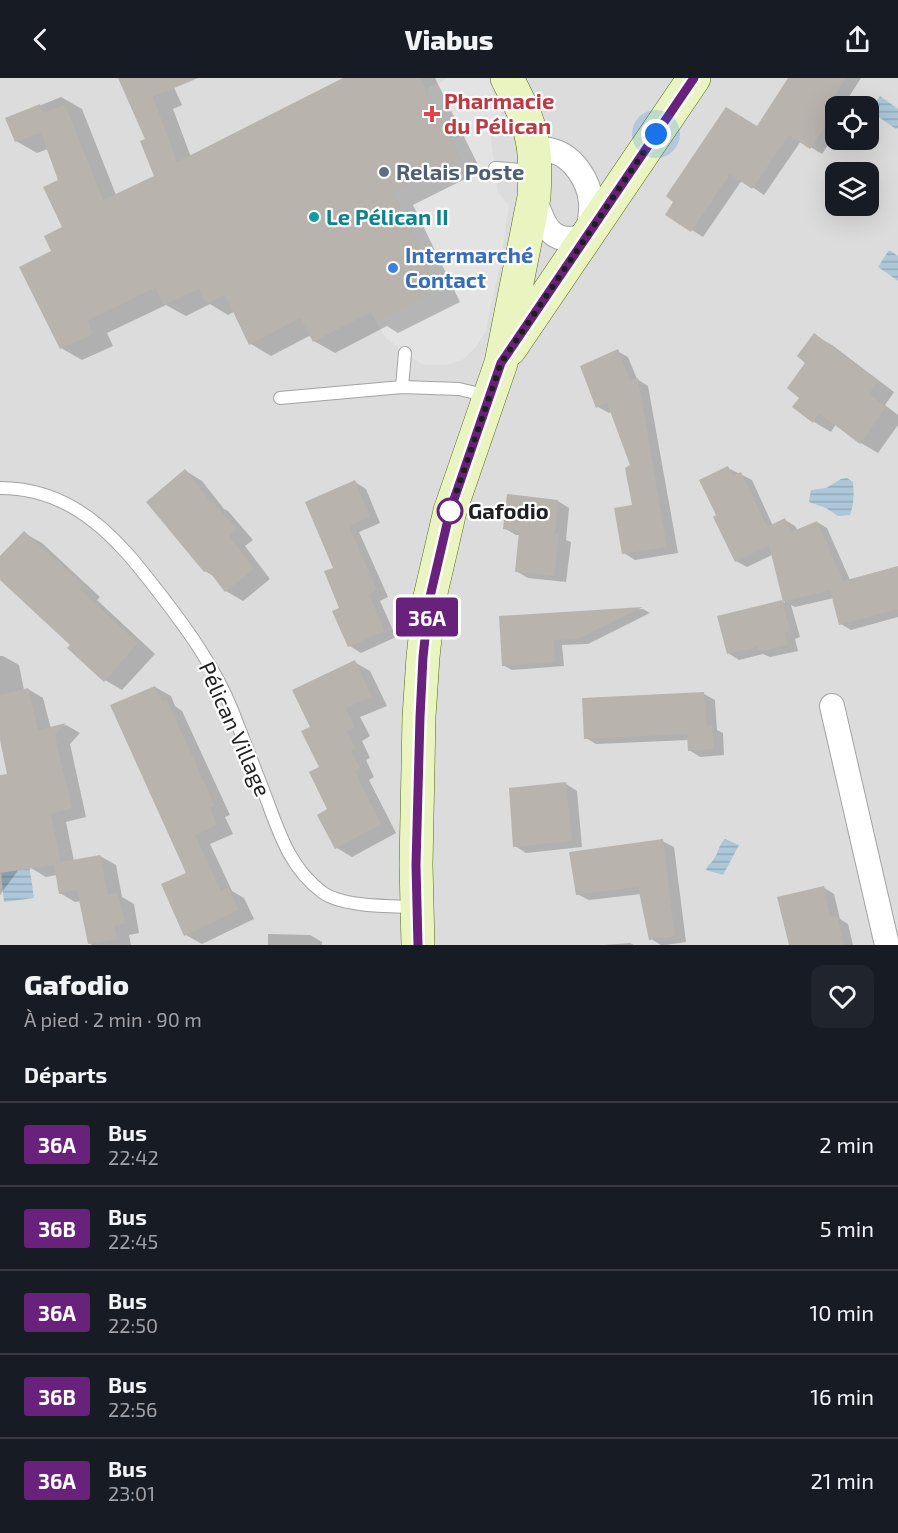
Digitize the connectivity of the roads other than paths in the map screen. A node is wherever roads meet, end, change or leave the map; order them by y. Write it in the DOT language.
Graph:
graph roads {
  1 [pos="507,78"];
  2 [pos="694,78"];
  3 [pos="495,168"];
  4 [pos="535,172"];
  5 [pos="588,235"];
  6 [pos="405,352"];
  7 [pos="501,363"];
  8 [pos="402,387"];
  9 [pos="489,396"];
  10 [pos="280,399"];
  11 [pos="0,488"];
  12 [pos="832,706"];
  13 [pos="416,907"];
  14 [pos="418,945"];
  15 [pos="887,945"];
  1 -- 4 [label="street"];
  2 -- 5 [label="street"];
  3 -- 4 [label="lane"];
  4 -- 5 [label="street"];
  4 -- 5 [label="street"];
  4 -- 7 [label="street"];
  5 -- 7 [label="street"];
  6 -- 8 [label="lane"];
  7 -- 9 [label="street"];
  8 -- 9 [label="lane"];
  8 -- 10 [label="lane"];
  9 -- 13 [label="street"];
  11 -- 13 [label="lane, Pélican Village"];
  12 -- 15 [label="street"];
  13 -- 14 [label="street"];
}
